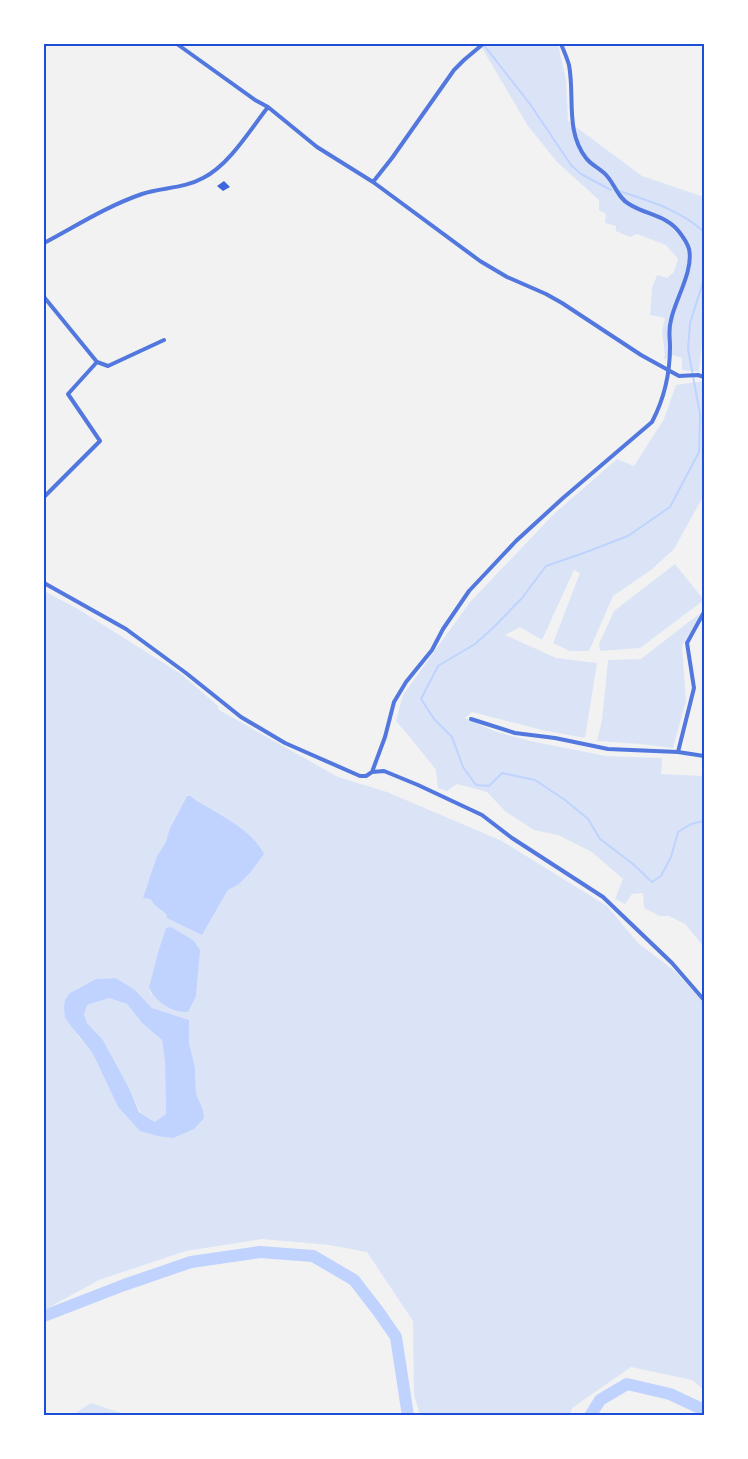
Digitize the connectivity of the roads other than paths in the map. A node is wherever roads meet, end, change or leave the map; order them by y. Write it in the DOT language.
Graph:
graph roads {
  1 [pos="177,44"];
  2 [pos="561,44"];
  3 [pos="482,45"];
  4 [pos="268,107"];
  5 [pos="372,182"];
  6 [pos="44,243"];
  7 [pos="44,297"];
  8 [pos="164,340"];
  9 [pos="97,362"];
  10 [pos="668,370"];
  11 [pos="705,376"];
  12 [pos="44,497"];
  13 [pos="44,583"];
  14 [pos="705,612"];
  15 [pos="471,719"];
  16 [pos="678,752"];
  17 [pos="705,756"];
  18 [pos="372,772"];
  19 [pos="705,1000"];
  1 -- 4 [label="street"];
  2 -- 10 [label="street"];
  3 -- 5 [label="street"];
  4 -- 5 [label="street"];
  4 -- 6 [label="street"];
  5 -- 10 [label="street"];
  7 -- 9 [label="street"];
  8 -- 9 [label="street"];
  9 -- 12 [label="street"];
  10 -- 11 [label="street"];
  10 -- 18 [label="street"];
  13 -- 18 [label="street"];
  14 -- 16 [label="street"];
  15 -- 16 [label="street"];
  16 -- 17 [label="street"];
  18 -- 19 [label="street"];
}
